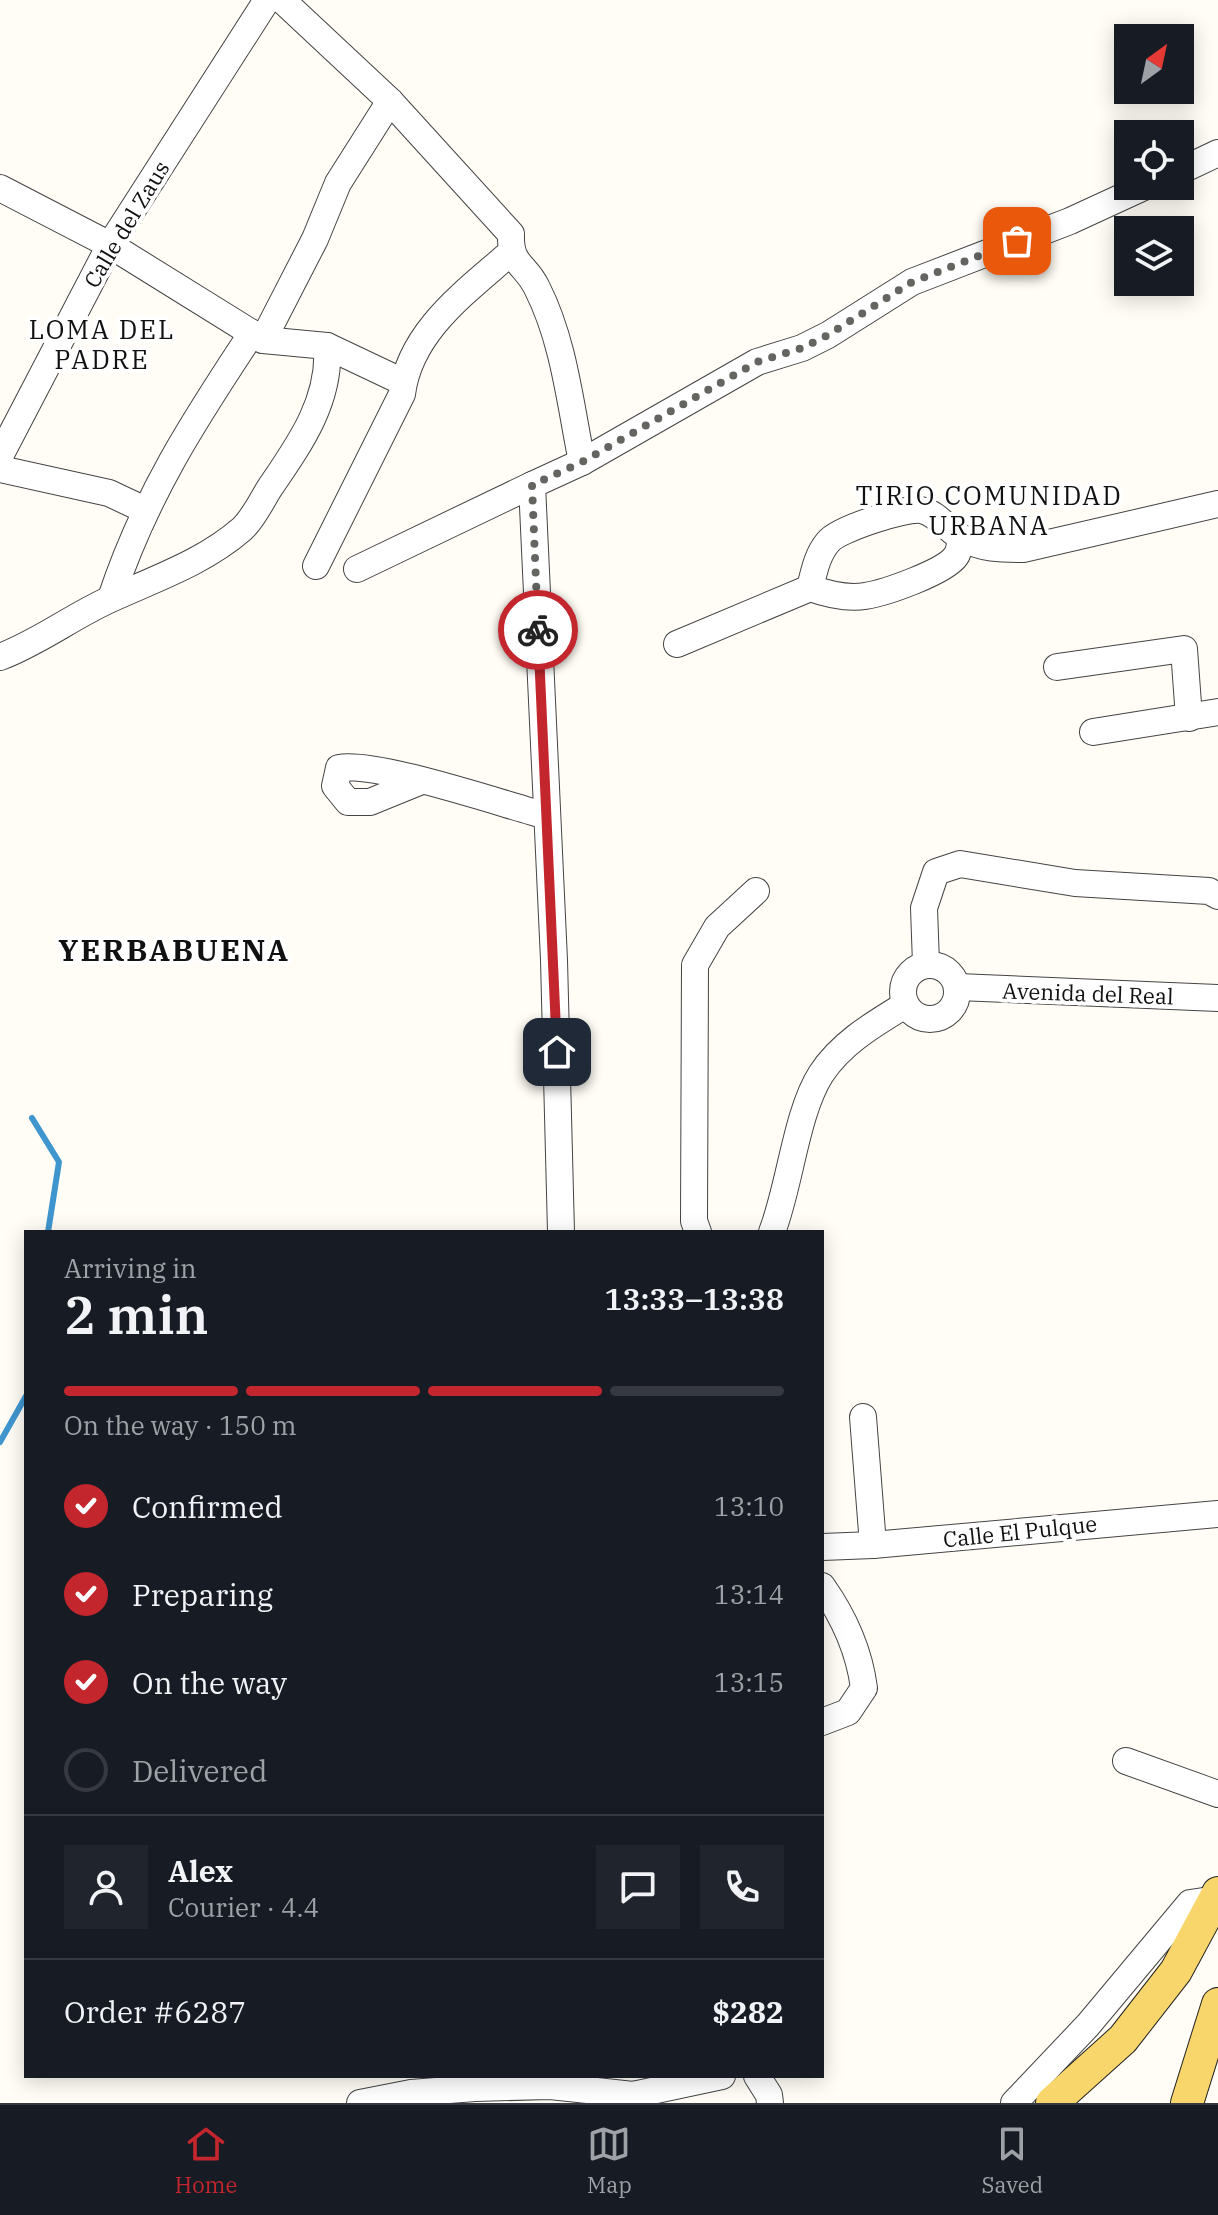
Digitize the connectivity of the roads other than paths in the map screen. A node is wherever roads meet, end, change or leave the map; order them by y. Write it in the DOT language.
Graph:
graph roads {
  1 [pos="267,0"];
  2 [pos="282,0"];
  3 [pos="390,101"];
  4 [pos="1218,153"];
  5 [pos="1194,164"];
  6 [pos="0,188"];
  7 [pos="1116,200"];
  8 [pos="110,245"];
  9 [pos="510,253"];
  10 [pos="257,336"];
  11 [pos="327,346"];
  12 [pos="403,382"];
  13 [pos="0,456"];
  14 [pos="574,464"];
  15 [pos="0,469"];
  16 [pos="532,485"];
  17 [pos="1218,504"];
  18 [pos="145,510"];
  19 [pos="961,538"];
  20 [pos="316,566"];
  21 [pos="357,569"];
  22 [pos="810,588"];
  23 [pos="111,598"];
  24 [pos="677,644"];
  25 [pos="0,657"];
  26 [pos="1057,667"];
  27 [pos="1218,712"];
  28 [pos="1189,718"];
  29 [pos="1093,732"];
  30 [pos="419,782"];
  31 [pos="547,816"];
  32 [pos="756,891"];
  33 [pos="1218,896"];
  34 [pos="926,964"];
  35 [pos="958,987"];
  36 [pos="1218,998"];
  37 [pos="905,1005"];
  38 [pos="561,1230"];
  39 [pos="697,1230"];
  40 [pos="773,1230"];
  41 [pos="863,1417"];
  42 [pos="1218,1514"];
  43 [pos="873,1545"];
  44 [pos="824,1547"];
  45 [pos="824,1589"];
  46 [pos="824,1721"];
  47 [pos="1126,1761"];
  48 [pos="1218,1794"];
  49 [pos="1217,1896"];
  50 [pos="1218,2004"];
  51 [pos="1123,2039"];
  52 [pos="713,2078"];
  53 [pos="758,2078"];
  54 [pos="1187,2094"];
  55 [pos="360,2103"];
  56 [pos="770,2103"];
  57 [pos="1014,2103"];
  58 [pos="1052,2103"];
  59 [pos="1083,2103"];
  1 -- 8 [label="street, Calle del Zaus"];
  2 -- 3 [label="street"];
  3 -- 9 [label="street"];
  3 -- 10 [label="street"];
  4 -- 5 [label="street"];
  6 -- 8 [label="street"];
  7 -- 14 [label="street"];
  8 -- 10 [label="street"];
  8 -- 13 [label="street, Calle del Zaus"];
  9 -- 12 [label="street"];
  9 -- 14 [label="street"];
  10 -- 11 [label="street"];
  10 -- 18 [label="street"];
  11 -- 12 [label="street"];
  11 -- 23 [label="street"];
  12 -- 20 [label="street"];
  14 -- 16 [label="street"];
  15 -- 18 [label="street"];
  16 -- 21 [label="street"];
  16 -- 31 [label="street"];
  17 -- 19 [label="street"];
  18 -- 23 [label="street"];
  19 -- 22 [label="street"];
  19 -- 22 [label="street"];
  22 -- 24 [label="street"];
  23 -- 25 [label="street"];
  26 -- 28 [label="street"];
  27 -- 28 [label="street"];
  28 -- 29 [label="street"];
  30 -- 31 [label="street"];
  31 -- 38 [label="street"];
  32 -- 39 [label="street"];
  33 -- 34 [label="street"];
  34 -- 35 [label="street"];
  34 -- 37 [label="street"];
  35 -- 36 [label="street, Avenida del Real"];
  35 -- 37 [label="street"];
  37 -- 40 [label="street"];
  41 -- 43 [label="street"];
  42 -- 43 [label="street, Calle El Pulque"];
  43 -- 44 [label="street, Calle El Pulque"];
  45 -- 46 [label="street"];
  47 -- 48 [label="street"];
  49 -- 51 [label="main road"];
  49 -- 57 [label="street"];
  50 -- 54 [label="main road"];
  51 -- 58 [label="main road"];
  51 -- 59 [label="main road"];
  52 -- 55 [label="street"];
  53 -- 56 [label="street"];
}
